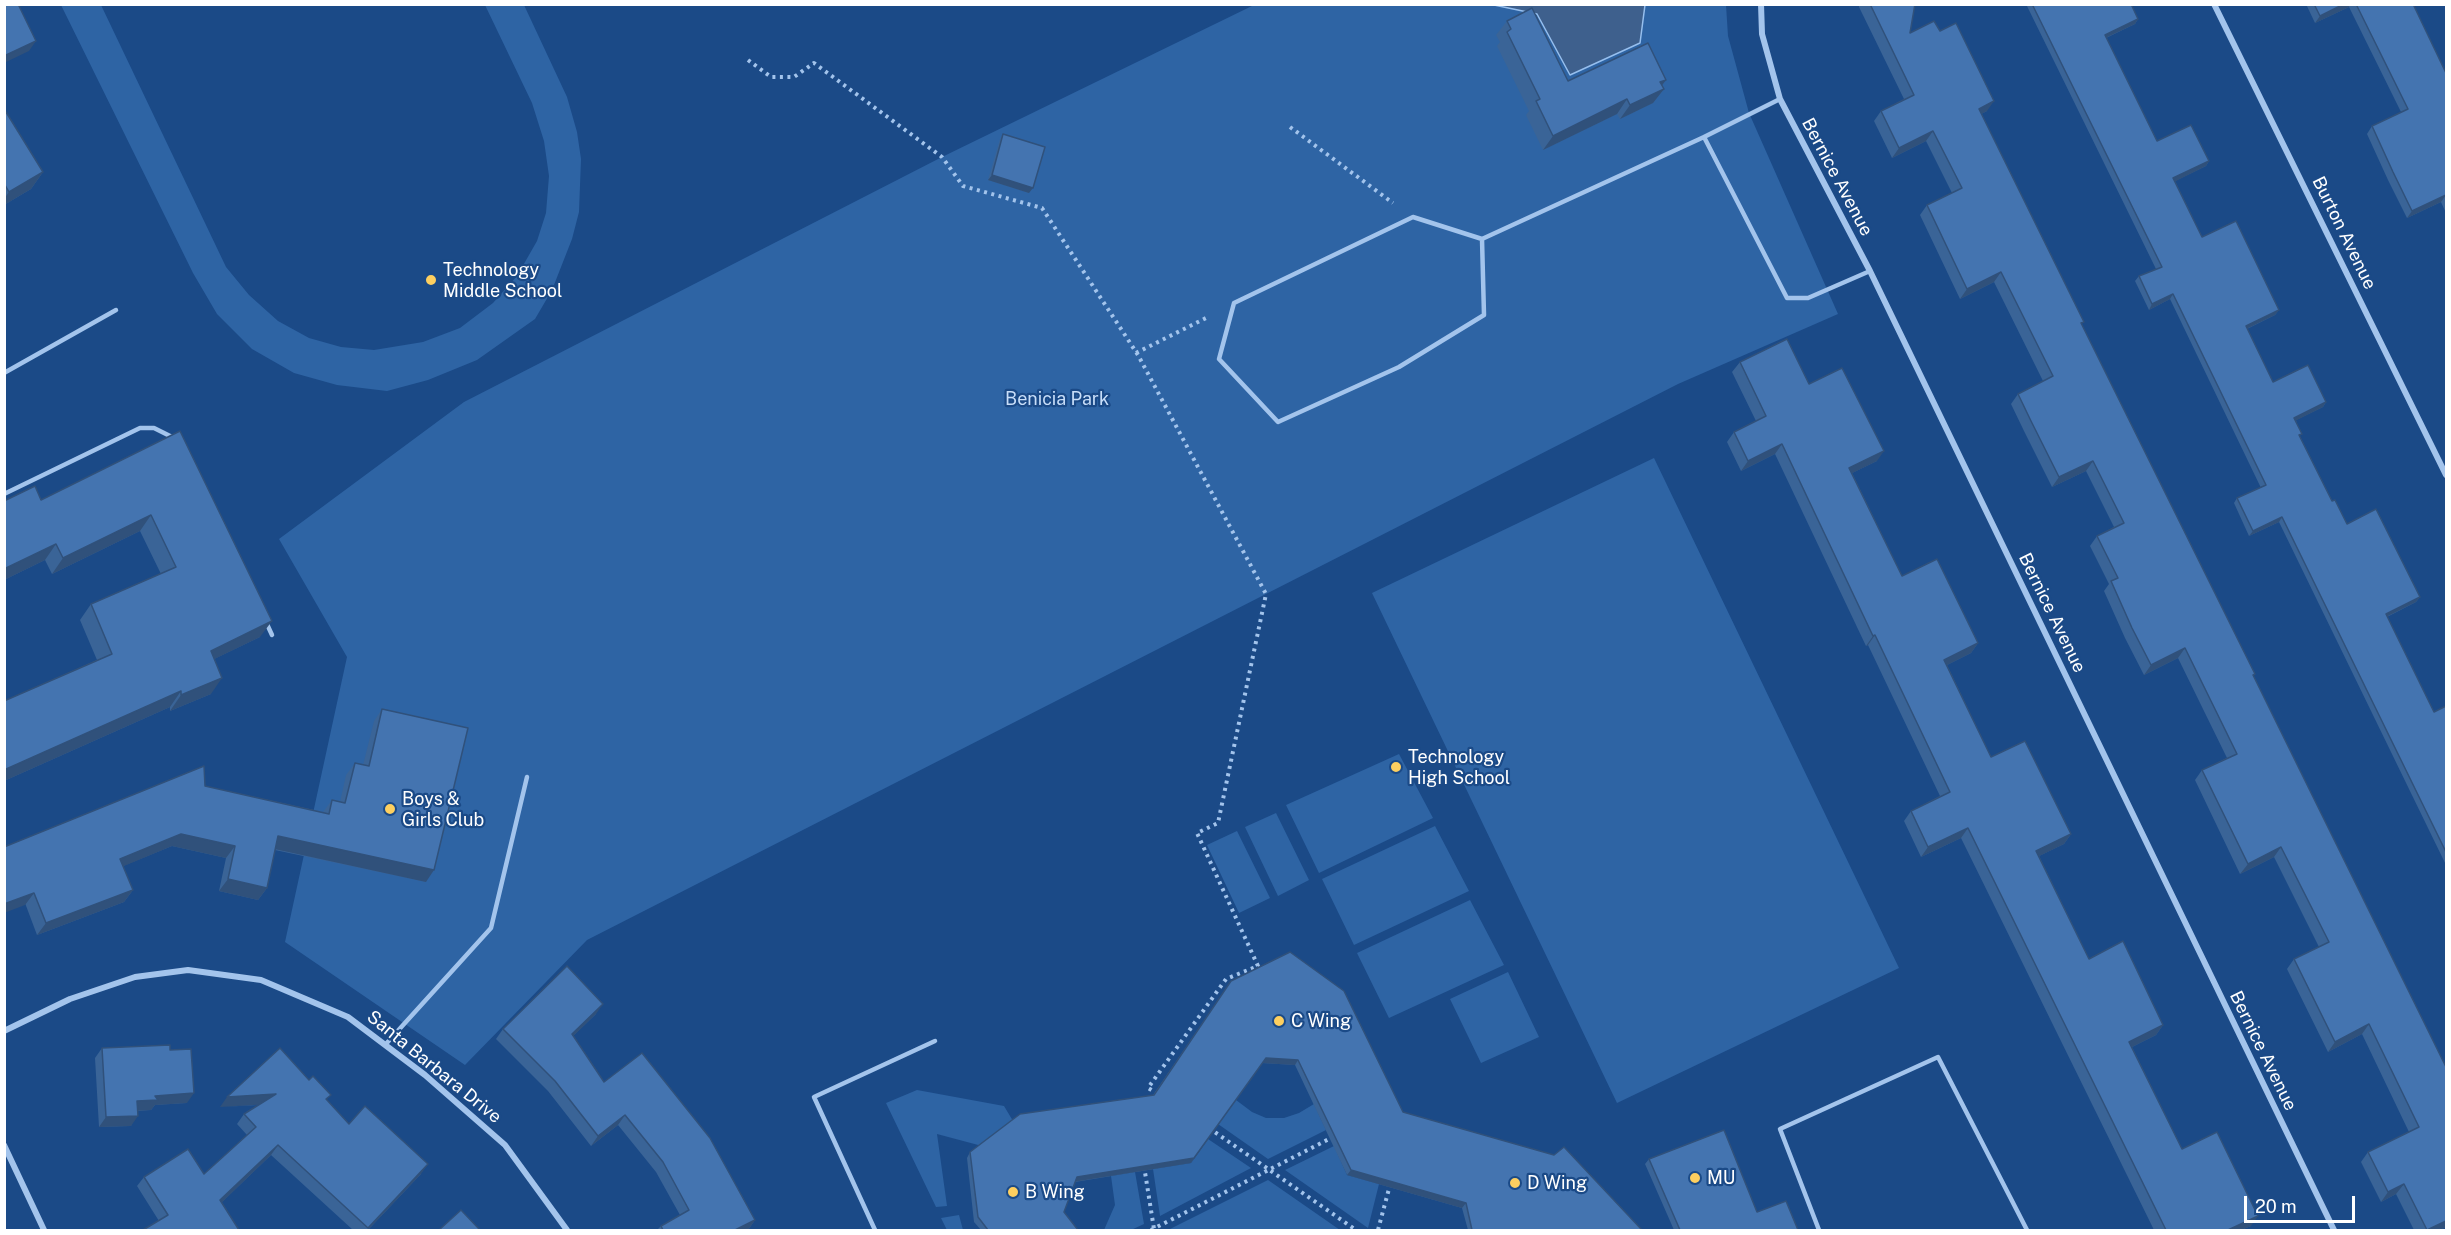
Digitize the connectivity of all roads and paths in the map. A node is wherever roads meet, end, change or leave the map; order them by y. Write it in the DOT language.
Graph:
graph roads {
  1 [pos="1761,4"];
  2 [pos="2214,4"];
  3 [pos="748,60"];
  4 [pos="1779,99"];
  5 [pos="1290,127"];
  6 [pos="1704,137"];
  7 [pos="1413,217"];
  8 [pos="1482,239"];
  9 [pos="1870,271"];
  10 [pos="1234,303"];
  11 [pos="116,310"];
  12 [pos="1136,353"];
  13 [pos="4,373"];
  14 [pos="180,448"];
  15 [pos="2446,475"];
  16 [pos="4,494"];
  17 [pos="265,618"];
  18 [pos="272,635"];
  19 [pos="527,777"];
  20 [pos="4,1031"];
  21 [pos="935,1041"];
  22 [pos="386,1045"];
  23 [pos="1168,1101"];
  24 [pos="1213,1117"];
  25 [pos="1341,1143"];
  26 [pos="4,1145"];
  27 [pos="1143,1162"];
  28 [pos="1268,1170"];
  29 [pos="1392,1176"];
  30 [pos="44,1230"];
  31 [pos="567,1230"];
  32 [pos="875,1230"];
  33 [pos="1153,1230"];
  34 [pos="1356,1230"];
  35 [pos="1378,1230"];
  36 [pos="1819,1230"];
  37 [pos="2027,1230"];
  38 [pos="2334,1230"];
  1 -- 4 [label="street, Bernice Avenue"];
  2 -- 15 [label="street, Burton Avenue"];
  3 -- 12 [label="path"];
  4 -- 6 [label="lane"];
  4 -- 9 [label="street, Bernice Avenue"];
  5 -- 7 [label="path"];
  6 -- 8 [label="lane"];
  6 -- 9 [label="lane"];
  7 -- 8 [label="lane"];
  7 -- 10 [label="lane"];
  8 -- 10 [label="lane"];
  9 -- 38 [label="street, Bernice Avenue"];
  10 -- 12 [label="path"];
  11 -- 13 [label="lane"];
  12 -- 23 [label="path"];
  14 -- 16 [label="lane"];
  17 -- 18 [label="lane"];
  19 -- 22 [label="lane"];
  20 -- 22 [label="street, Santa Barbara Drive"];
  21 -- 32 [label="lane"];
  22 -- 31 [label="street, Santa Barbara Drive"];
  24 -- 28 [label="path"];
  25 -- 28 [label="path"];
  26 -- 30 [label="street"];
  27 -- 33 [label="path"];
  28 -- 33 [label="path"];
  28 -- 34 [label="path"];
  29 -- 35 [label="path"];
  36 -- 37 [label="lane"];
}
